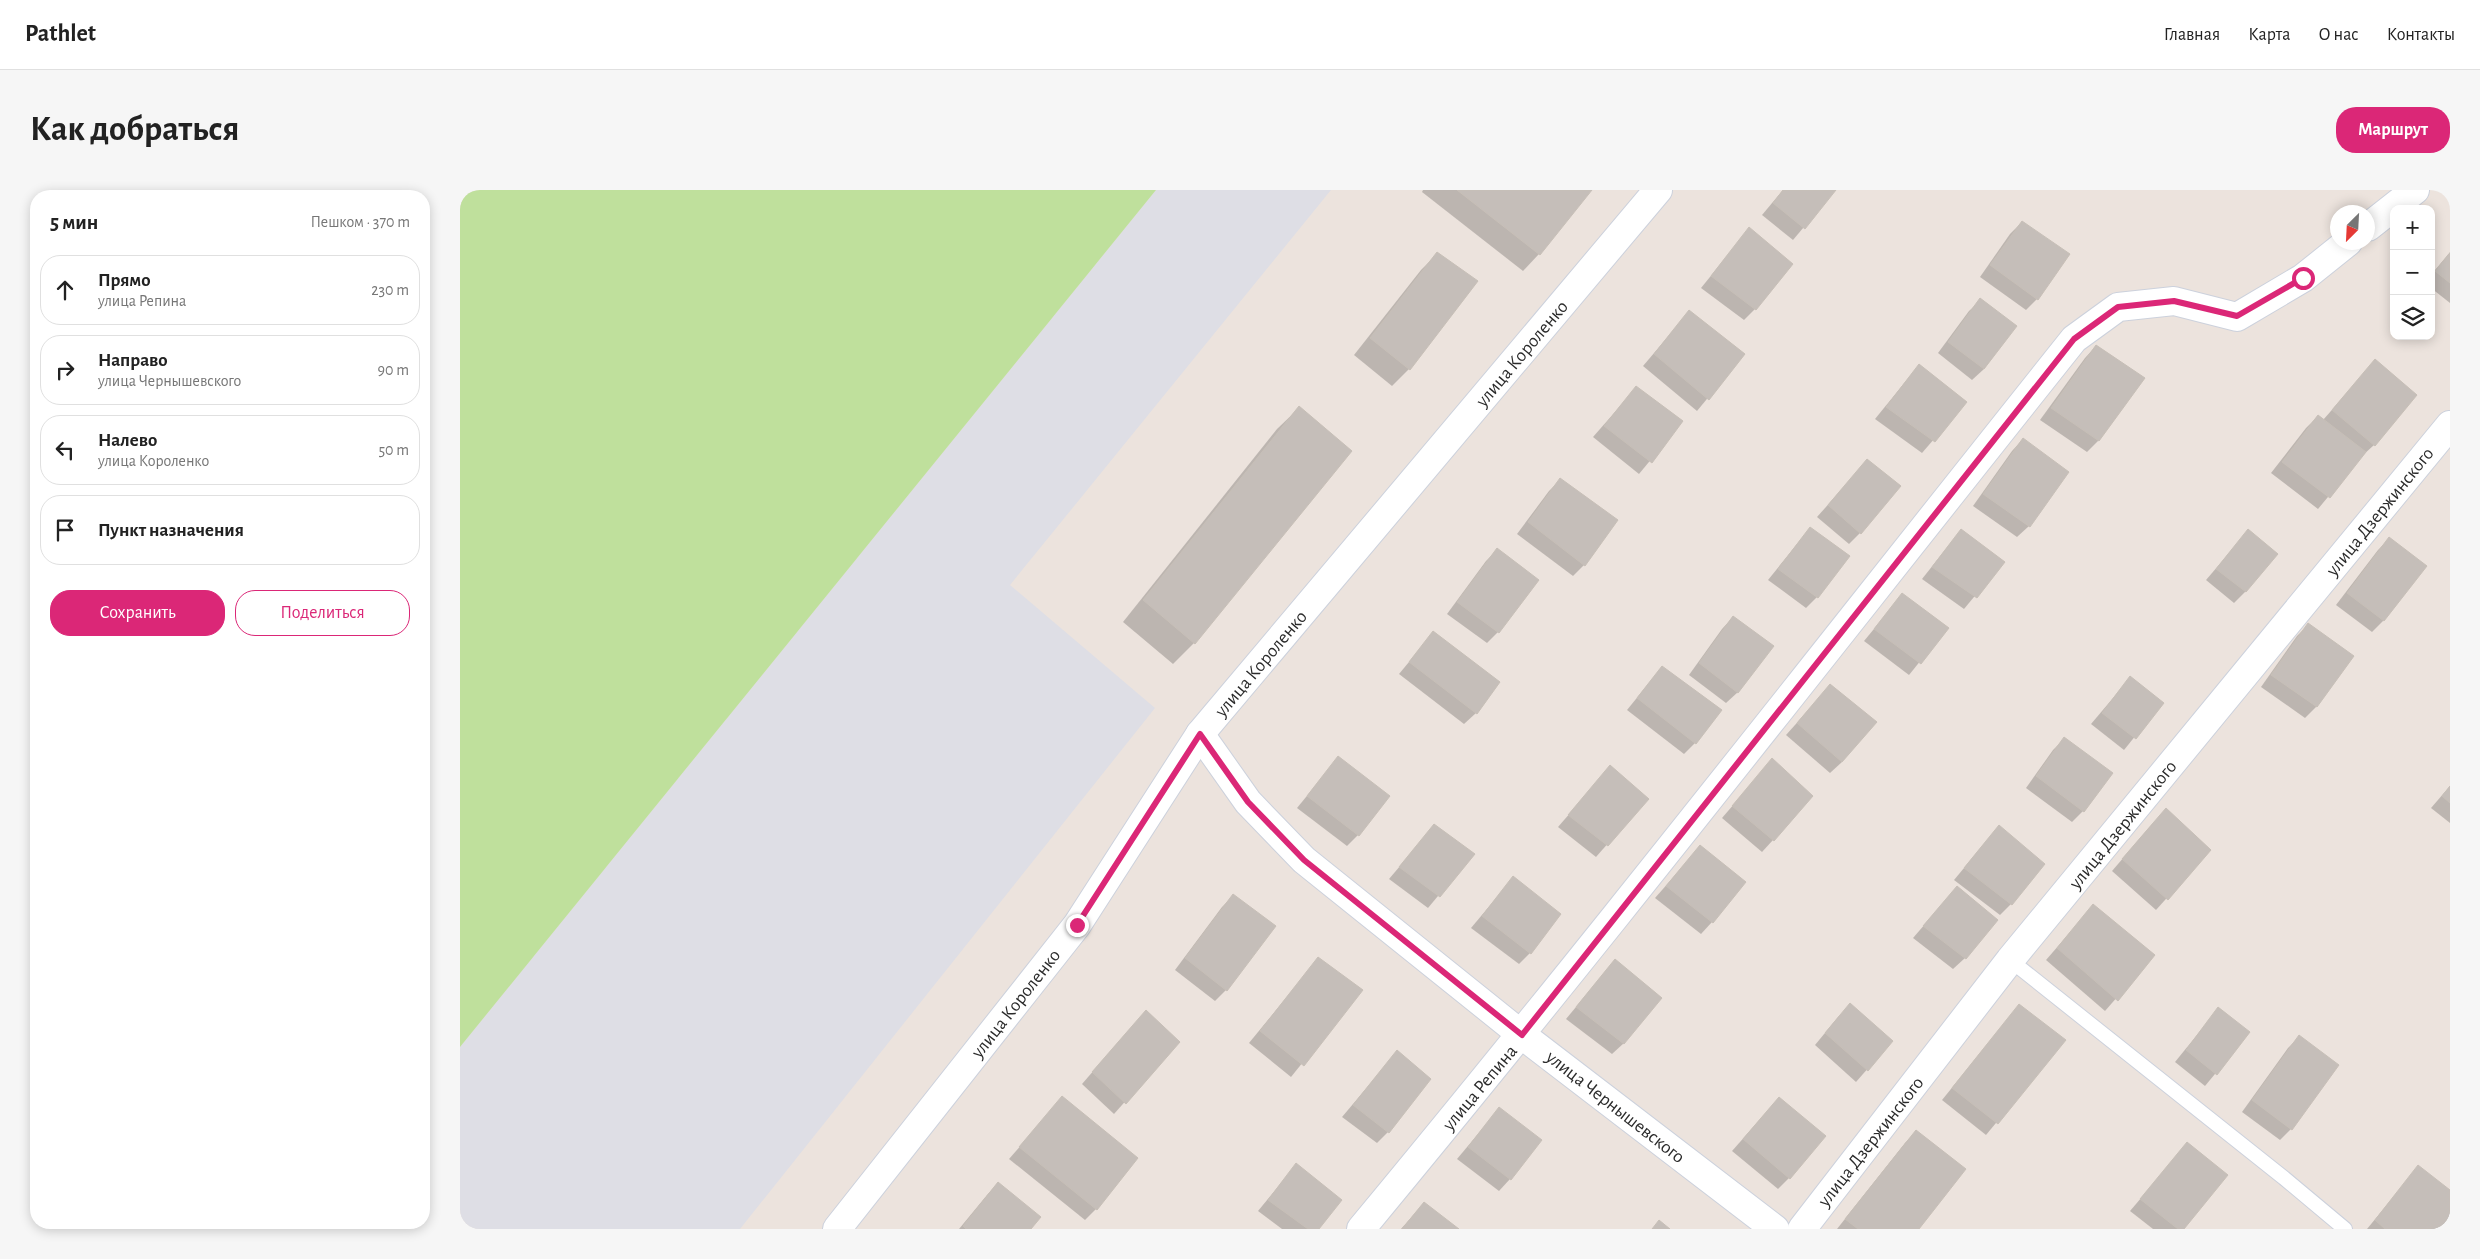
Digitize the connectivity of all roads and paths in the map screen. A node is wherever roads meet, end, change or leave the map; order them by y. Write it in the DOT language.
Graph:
graph roads {
  1 [pos="1658,190"];
  2 [pos="2415,190"];
  3 [pos="2375,221"];
  4 [pos="2338,250"];
  5 [pos="2450,425"];
  6 [pos="1200,734"];
  7 [pos="2010,960"];
  8 [pos="1522,1035"];
  9 [pos="837,1229"];
  10 [pos="1362,1229"];
  11 [pos="1775,1229"];
  12 [pos="1802,1229"];
  13 [pos="2345,1229"];
  1 -- 6 [label="street, улица Короленко"];
  2 -- 3 [label="street"];
  4 -- 8 [label="street, улица Репина"];
  5 -- 7 [label="street, улица Дзержинского"];
  6 -- 8 [label="street, улица Чернышевского"];
  6 -- 9 [label="street, улица Короленко"];
  7 -- 12 [label="street, улица Дзержинского"];
  7 -- 13 [label="lane"];
  8 -- 10 [label="street, улица Репина"];
  8 -- 11 [label="street, улица Чернышевского"];
}
